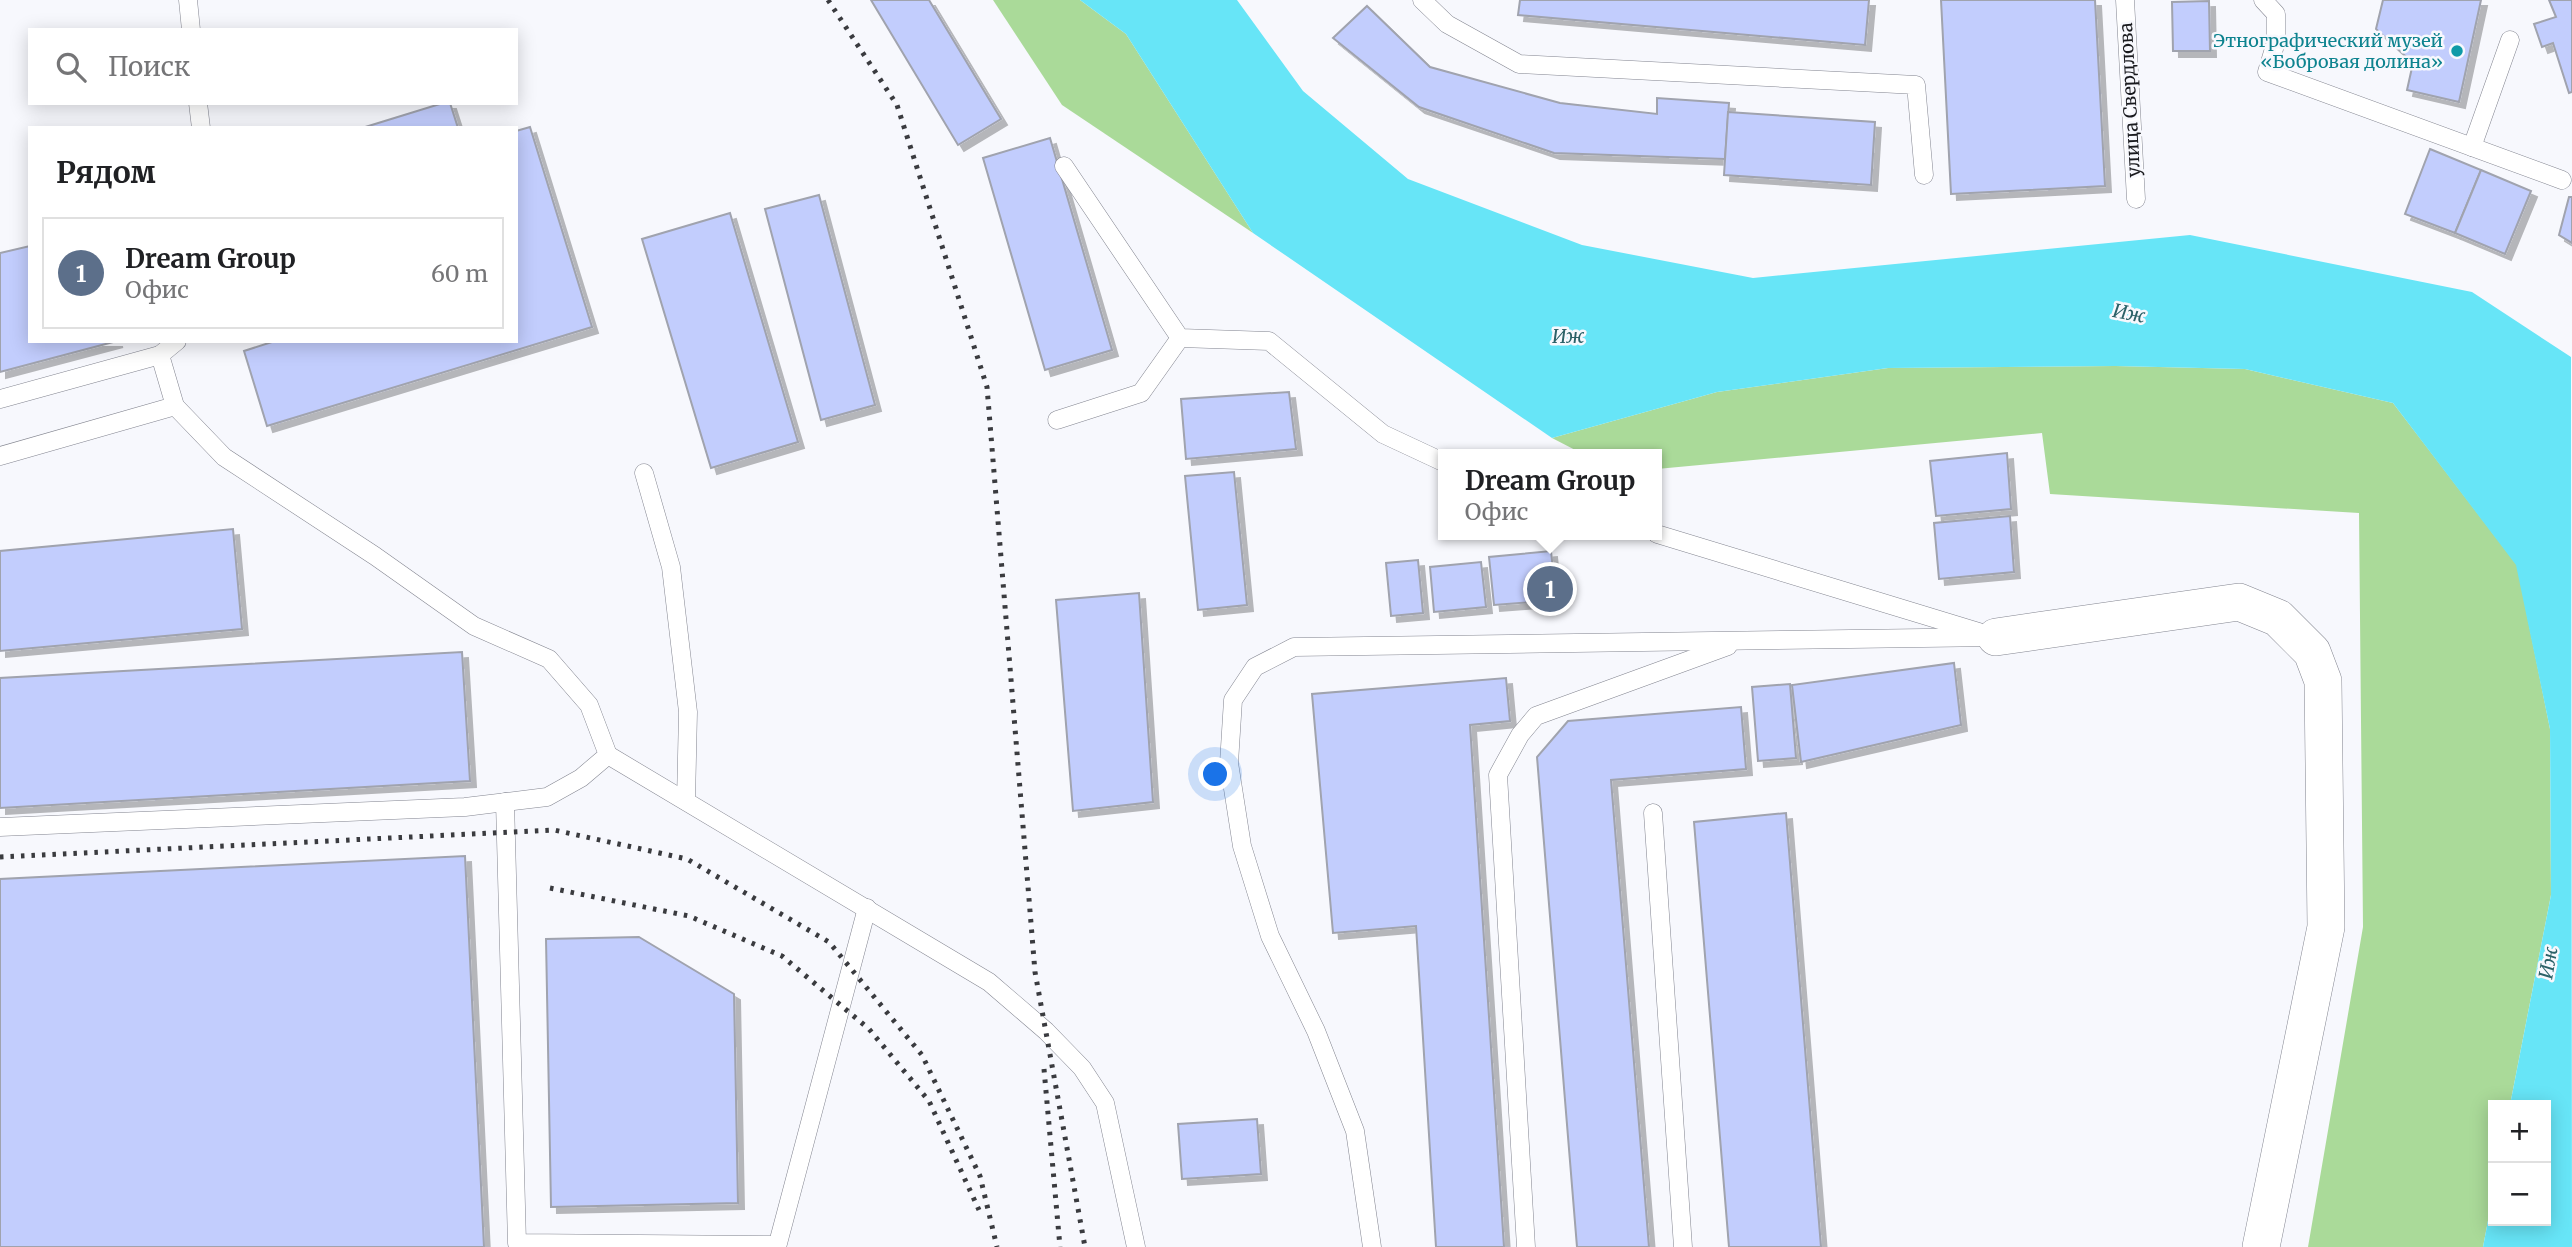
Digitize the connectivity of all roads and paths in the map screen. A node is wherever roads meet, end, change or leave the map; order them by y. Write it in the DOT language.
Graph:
graph roads {
  1 [pos="188,0"];
  2 [pos="1422,0"];
  3 [pos="2125,0"];
  4 [pos="2263,0"];
  5 [pos="191,28"];
  6 [pos="2510,40"];
  7 [pos="198,105"];
  8 [pos="201,126"];
  9 [pos="2472,147"];
  10 [pos="1064,166"];
  11 [pos="1924,175"];
  12 [pos="2562,180"];
  13 [pos="2136,199"];
  14 [pos="1180,338"];
  15 [pos="175,343"];
  16 [pos="160,355"];
  17 [pos="0,399"];
  18 [pos="175,406"];
  19 [pos="1057,420"];
  20 [pos="0,456"];
  21 [pos="1438,460"];
  22 [pos="644,473"];
  23 [pos="1662,536"];
  24 [pos="1996,637"];
  25 [pos="1741,641"];
  26 [pos="608,755"];
  27 [pos="686,801"];
  28 [pos="505,802"];
  29 [pos="1653,813"];
  30 [pos="0,827"];
  31 [pos="867,908"];
  32 [pos="777,1246"];
  33 [pos="1136,1247"];
  34 [pos="1372,1247"];
  35 [pos="1526,1247"];
  36 [pos="1683,1247"];
  37 [pos="2261,1247"];
  1 -- 5 [label="lane"];
  2 -- 11 [label="lane"];
  3 -- 13 [label="lane, улица Свердлова"];
  4 -- 9 [label="lane"];
  6 -- 9 [label="lane"];
  7 -- 8 [label="lane"];
  9 -- 12 [label="lane"];
  10 -- 14 [label="lane"];
  14 -- 19 [label="lane"];
  14 -- 21 [label="lane"];
  15 -- 16 [label="lane"];
  16 -- 17 [label="lane"];
  16 -- 18 [label="lane"];
  18 -- 20 [label="lane"];
  18 -- 26 [label="lane"];
  22 -- 27 [label="lane"];
  23 -- 24 [label="lane"];
  24 -- 25 [label="lane"];
  24 -- 37 [label="street"];
  25 -- 34 [label="lane"];
  25 -- 35 [label="lane"];
  26 -- 27 [label="lane"];
  26 -- 28 [label="lane"];
  27 -- 31 [label="lane"];
  28 -- 30 [label="lane"];
  28 -- 32 [label="lane"];
  29 -- 36 [label="lane"];
  31 -- 32 [label="lane"];
  31 -- 33 [label="lane"];
}
